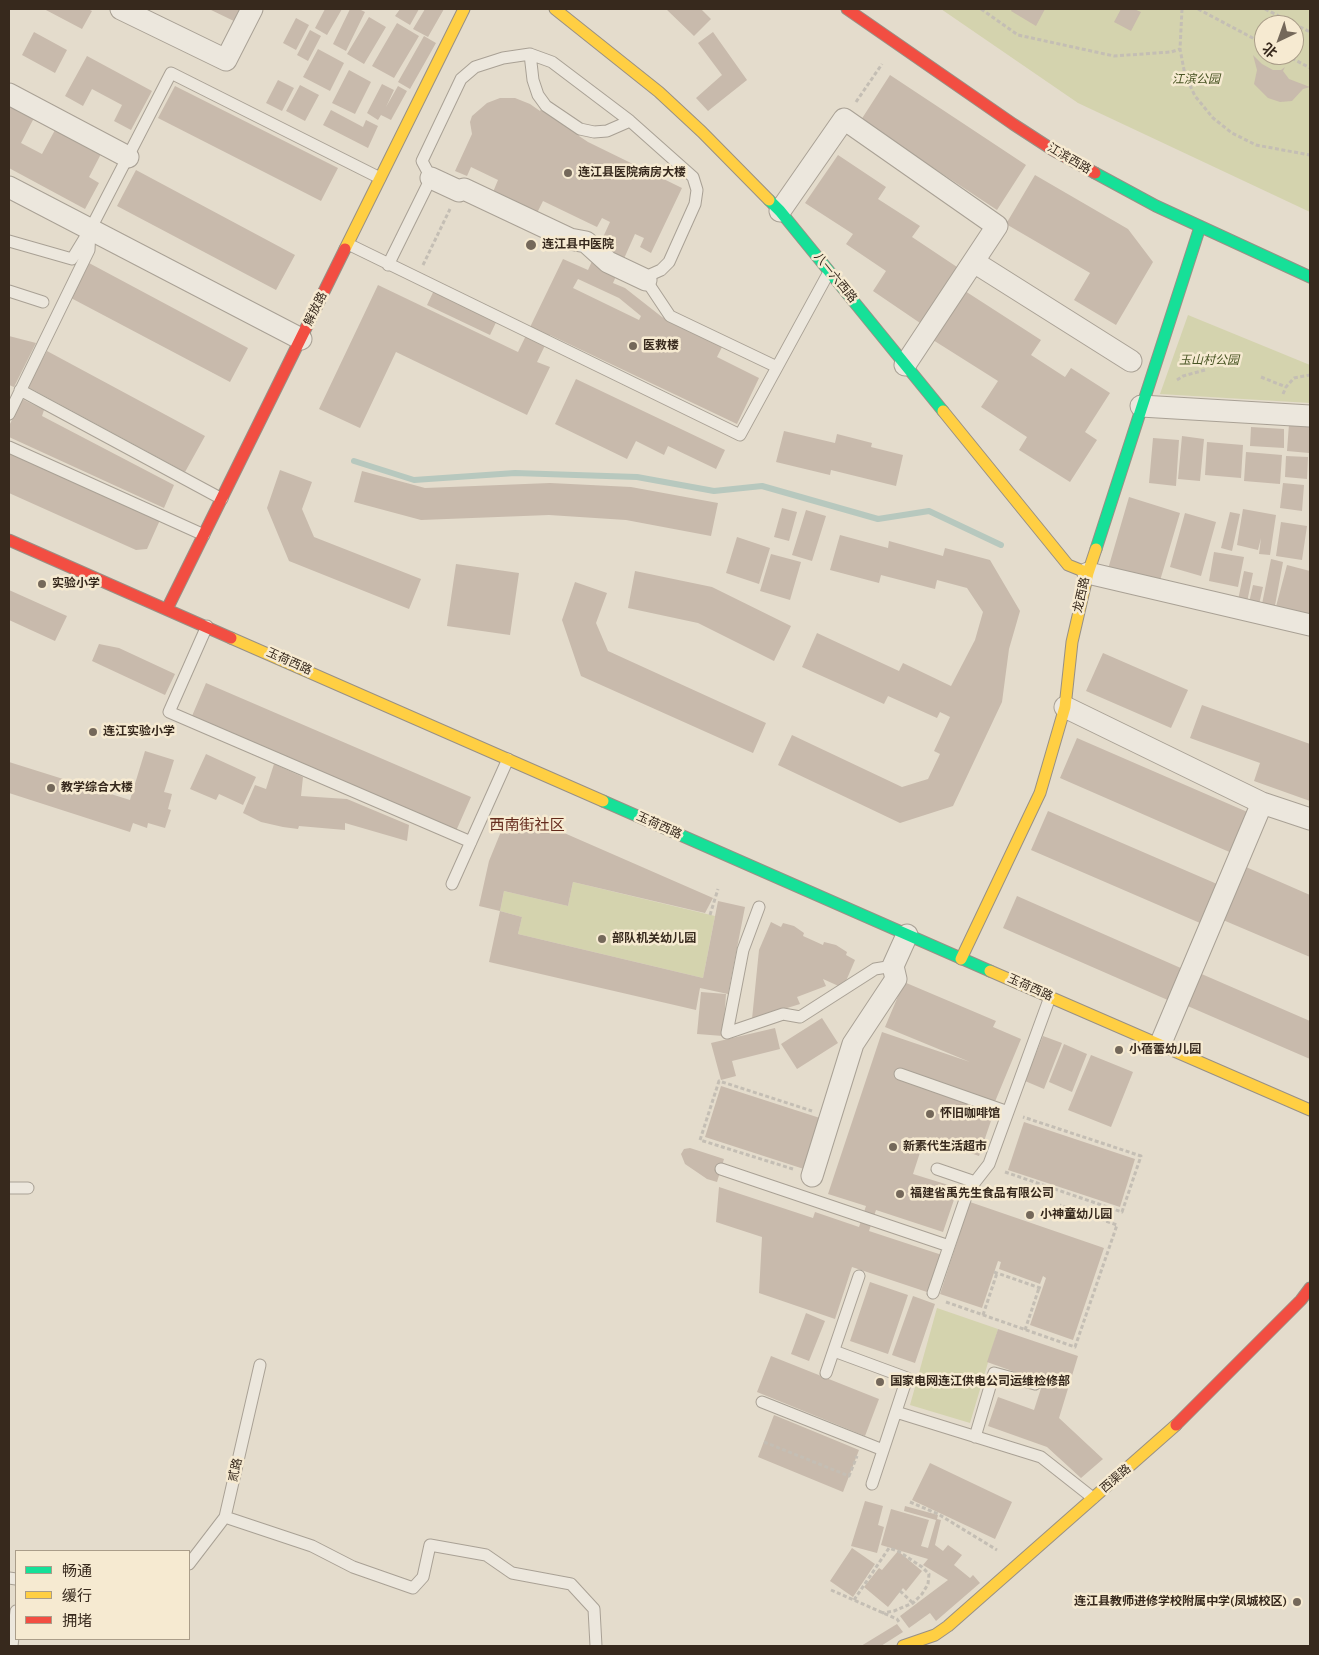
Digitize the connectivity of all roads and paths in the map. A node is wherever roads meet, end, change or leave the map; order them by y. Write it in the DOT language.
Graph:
graph roads {
  1 [pos="121,9"];
  2 [pos="252,9"];
  3 [pos="464,9"];
  4 [pos="555,9"];
  5 [pos="847,9"];
  6 [pos="981,9"];
  7 [pos="1182,9"];
  8 [pos="1198,9"];
  9 [pos="1265,9"];
  10 [pos="1310,32"];
  11 [pos="1254,39"];
  12 [pos="1180,49"];
  13 [pos="530,54"];
  14 [pos="885,60"];
  15 [pos="867,87"];
  16 [pos="9,94"];
  17 [pos="630,121"];
  18 [pos="1310,155"];
  19 [pos="128,157"];
  20 [pos="432,175"];
  21 [pos="380,178"];
  22 [pos="9,188"];
  23 [pos="459,191"];
  24 [pos="780,211"];
  25 [pos="1200,227"];
  26 [pos="90,230"];
  27 [pos="9,240"];
  28 [pos="348,244"];
  29 [pos="974,262"];
  30 [pos="388,265"];
  31 [pos="830,271"];
  32 [pos="1310,276"];
  33 [pos="417,278"];
  34 [pos="646,280"];
  35 [pos="9,291"];
  36 [pos="43,302"];
  37 [pos="301,339"];
  38 [pos="1131,361"];
  39 [pos="905,365"];
  40 [pos="777,367"];
  41 [pos="1310,375"];
  42 [pos="1260,377"];
  43 [pos="1286,387"];
  44 [pos="20,390"];
  45 [pos="1141,406"];
  46 [pos="9,414"];
  47 [pos="1277,414"];
  48 [pos="1310,416"];
  49 [pos="9,446"];
  50 [pos="222,499"];
  51 [pos="204,534"];
  52 [pos="9,540"];
  53 [pos="1088,573"];
  54 [pos="167,609"];
  55 [pos="1310,625"];
  56 [pos="207,626"];
  57 [pos="1065,708"];
  58 [pos="508,759"];
  59 [pos="1262,803"];
  60 [pos="1310,820"];
  61 [pos="471,842"];
  62 [pos="452,884"];
  63 [pos="718,888"];
  64 [pos="759,907"];
  65 [pos="710,915"];
  66 [pos="907,935"];
  67 [pos="961,958"];
  68 [pos="893,966"];
  69 [pos="1050,997"];
  70 [pos="1160,1045"];
  71 [pos="900,1074"];
  72 [pos="1310,1110"];
  73 [pos="1008,1112"];
  74 [pos="1023,1116"];
  75 [pos="831,1117"];
  76 [pos="1020,1126"];
  77 [pos="1007,1164"];
  78 [pos="721,1169"];
  79 [pos="937,1169"];
  80 [pos="812,1176"];
  81 [pos="976,1182"];
  82 [pos="9,1188"];
  83 [pos="28,1188"];
  84 [pos="1060,1205"];
  85 [pos="949,1246"];
  86 [pos="859,1276"];
  87 [pos="1310,1288"];
  88 [pos="933,1293"];
  89 [pos="983,1316"];
  90 [pos="1025,1330"];
  91 [pos="834,1351"];
  92 [pos="260,1365"];
  93 [pos="826,1373"];
  94 [pos="1035,1384"];
  95 [pos="762,1402"];
  96 [pos="896,1412"];
  97 [pos="975,1437"];
  98 [pos="764,1442"];
  99 [pos="859,1450"];
  100 [pos="883,1450"];
  101 [pos="872,1484"];
  102 [pos="1093,1498"];
  103 [pos="910,1502"];
  104 [pos="226,1517"];
  105 [pos="190,1563"];
  106 [pos="1014,1568"];
  107 [pos="831,1590"];
  108 [pos="900,1592"];
  109 [pos="854,1600"];
  110 [pos="916,1602"];
  111 [pos="882,1612"];
  112 [pos="15,1620"];
  113 [pos="908,1645"];
  114 [pos="12,1646"];
  115 [pos="596,1646"];
  1 -- 2 [label="street"];
  3 -- 21 [label="street, 解放路"];
  4 -- 24 [label="street, 八一六西路"];
  5 -- 25 [label="street, 江滨西路"];
  6 -- 12 [label="path"];
  7 -- 12 [label="path"];
  8 -- 11 [label="path"];
  9 -- 10 [label="path"];
  12 -- 18 [label="path"];
  13 -- 17 [label="lane"];
  13 -- 17 [label="lane"];
  13 -- 20 [label="lane"];
  14 -- 15 [label="path"];
  16 -- 19 [label="street"];
  17 -- 34 [label="lane"];
  19 -- 21 [label="lane"];
  19 -- 26 [label="lane"];
  20 -- 23 [label="street"];
  20 -- 30 [label="lane"];
  21 -- 28 [label="street, 解放路"];
  22 -- 26 [label="street"];
  23 -- 33 [label="path"];
  23 -- 34 [label="street"];
  24 -- 29 [label="street"];
  24 -- 31 [label="street, 八一六西路"];
  25 -- 32 [label="street, 江滨西路"];
  25 -- 45 [label="street, 龙西路"];
  26 -- 27 [label="lane"];
  26 -- 37 [label="street"];
  26 -- 44 [label="lane"];
  28 -- 30 [label="lane"];
  28 -- 37 [label="street, 解放路"];
  29 -- 38 [label="street"];
  29 -- 39 [label="street"];
  30 -- 33 [label="lane"];
  31 -- 39 [label="street, 八一六西路"];
  31 -- 40 [label="lane"];
  33 -- 40 [label="lane"];
  34 -- 40 [label="lane"];
  35 -- 36 [label="lane"];
  37 -- 50 [label="street, 解放路"];
  39 -- 53 [label="street, 八一六西路"];
  41 -- 43 [label="path"];
  42 -- 43 [label="path"];
  43 -- 47 [label="path"];
  44 -- 46 [label="lane"];
  44 -- 50 [label="lane"];
  45 -- 47 [label="street"];
  45 -- 53 [label="street, 龙西路"];
  47 -- 48 [label="street"];
  49 -- 51 [label="lane"];
  50 -- 51 [label="street, 解放路"];
  51 -- 54 [label="street, 解放路"];
  52 -- 54 [label="street, 玉荷西路"];
  53 -- 55 [label="street"];
  53 -- 57 [label="street, 龙西路"];
  54 -- 56 [label="street, 玉荷西路"];
  56 -- 58 [label="street, 玉荷西路"];
  56 -- 61 [label="lane"];
  57 -- 59 [label="street"];
  57 -- 67 [label="street, 龙西路"];
  58 -- 61 [label="lane"];
  58 -- 66 [label="street, 玉荷西路"];
  59 -- 60 [label="street"];
  59 -- 70 [label="street"];
  61 -- 62 [label="lane"];
  63 -- 65 [label="path"];
  64 -- 68 [label="lane"];
  66 -- 67 [label="street, 玉荷西路"];
  66 -- 68 [label="street"];
  67 -- 69 [label="street, 玉荷西路"];
  68 -- 75 [label="street"];
  69 -- 70 [label="street, 玉荷西路"];
  69 -- 73 [label="lane"];
  70 -- 72 [label="street, 玉荷西路"];
  71 -- 73 [label="lane"];
  73 -- 74 [label="path"];
  73 -- 81 [label="lane"];
  74 -- 76 [label="path"];
  74 -- 77 [label="path"];
  75 -- 80 [label="street"];
  75 -- 80 [label="path"];
  78 -- 85 [label="lane"];
  79 -- 81 [label="lane"];
  81 -- 85 [label="lane"];
  82 -- 83 [label="lane"];
  84 -- 90 [label="path"];
  85 -- 88 [label="lane"];
  86 -- 91 [label="lane"];
  87 -- 102 [label="street, 西渠路"];
  88 -- 89 [label="path"];
  89 -- 90 [label="path"];
  89 -- 90 [label="path"];
  91 -- 93 [label="lane"];
  91 -- 96 [label="lane"];
  92 -- 104 [label="lane, 贰路"];
  94 -- 97 [label="lane"];
  95 -- 100 [label="lane"];
  96 -- 97 [label="lane"];
  96 -- 100 [label="lane"];
  97 -- 102 [label="lane"];
  98 -- 99 [label="path"];
  100 -- 101 [label="lane"];
  102 -- 106 [label="street, 西渠路"];
  103 -- 106 [label="path"];
  104 -- 105 [label="lane, 贰路"];
  104 -- 115 [label="lane"];
  106 -- 113 [label="street, 西渠路"];
  107 -- 109 [label="path"];
  108 -- 110 [label="path"];
  109 -- 110 [label="path"];
  109 -- 111 [label="path"];
  110 -- 111 [label="path"];
  111 -- 113 [label="path"];
  112 -- 114 [label="lane"];
}
